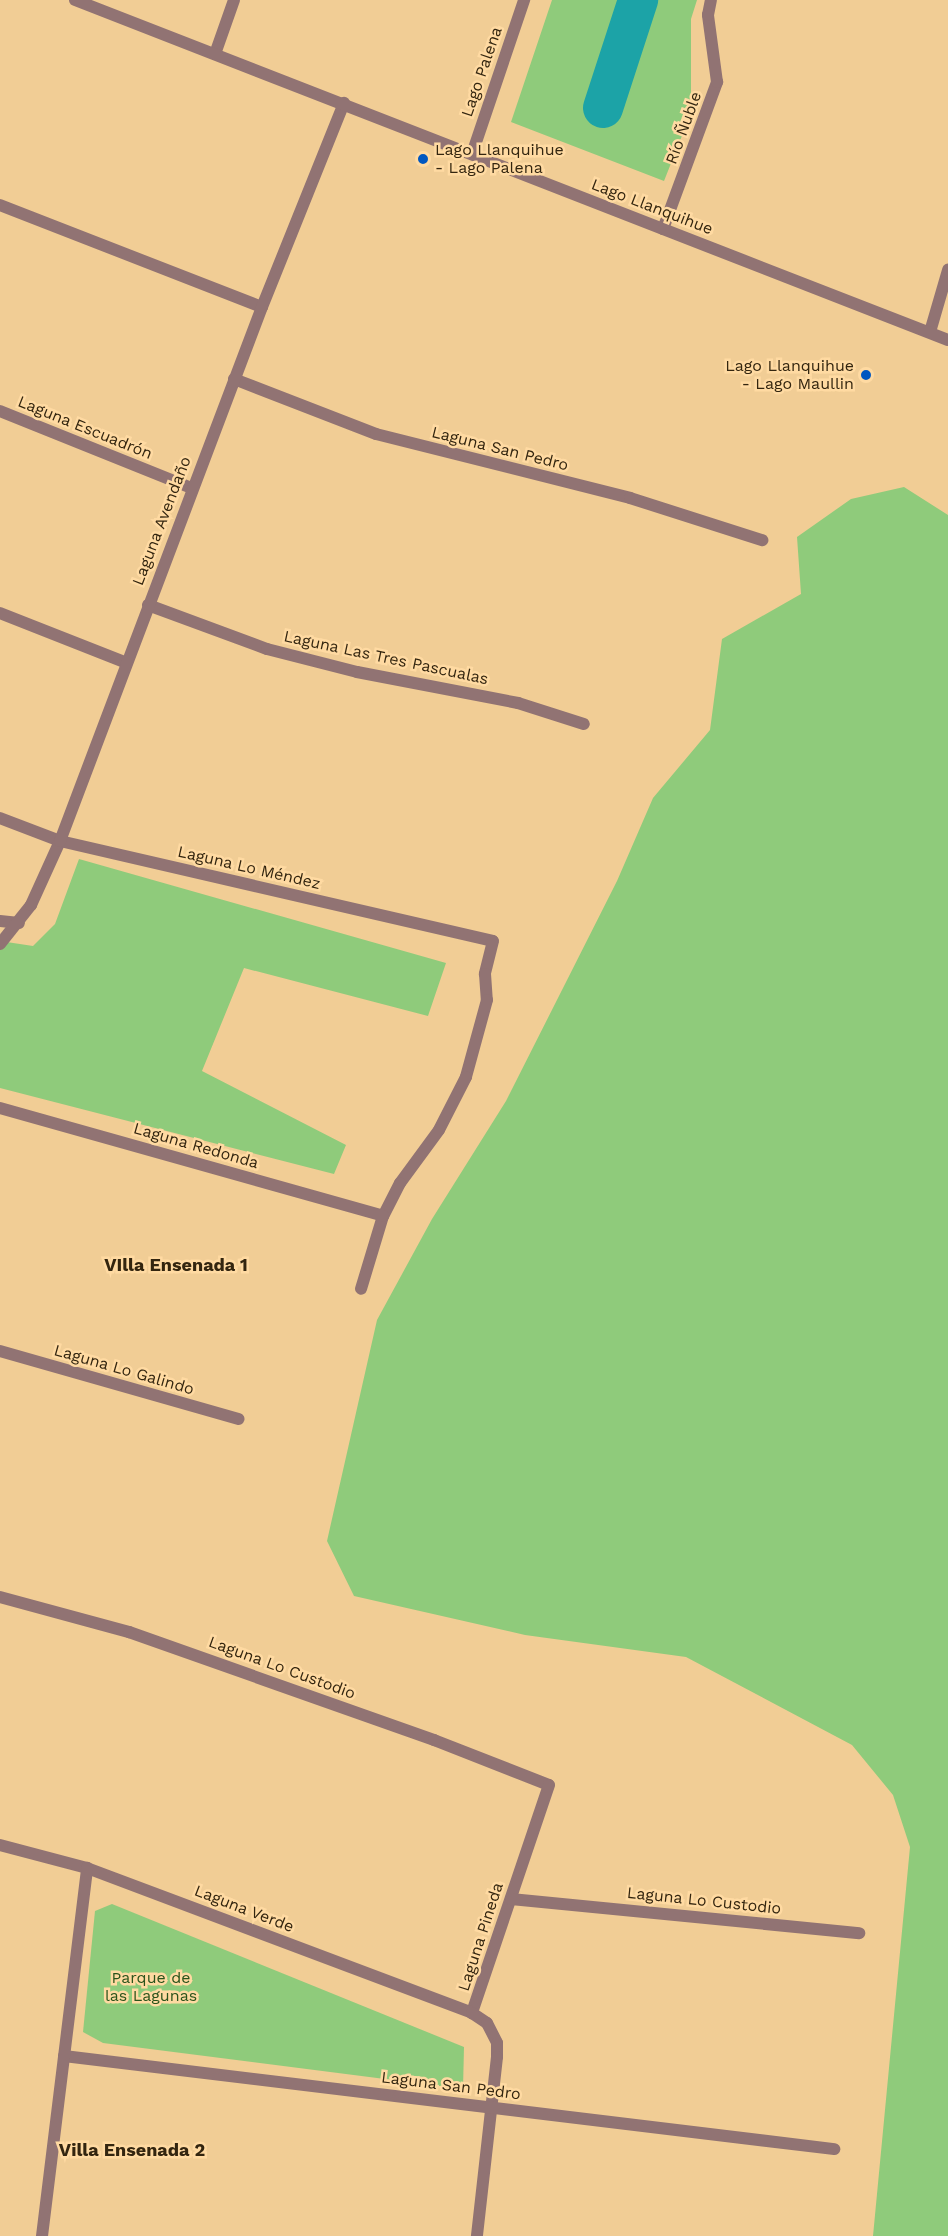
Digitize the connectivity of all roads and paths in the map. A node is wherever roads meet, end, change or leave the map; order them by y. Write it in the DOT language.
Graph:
graph roads {
  1 [pos="75,0"];
  2 [pos="234,0"];
  3 [pos="524,0"];
  4 [pos="711,0"];
  5 [pos="215,54"];
  6 [pos="344,103"];
  7 [pos="472,154"];
  8 [pos="0,205"];
  9 [pos="663,229"];
  10 [pos="948,270"];
  11 [pos="262,308"];
  12 [pos="930,332"];
  13 [pos="948,340"];
  14 [pos="234,379"];
  15 [pos="0,411"];
  16 [pos="192,488"];
  17 [pos="762,540"];
  18 [pos="148,605"];
  19 [pos="0,613"];
  20 [pos="127,663"];
  21 [pos="584,724"];
  22 [pos="0,818"];
  23 [pos="60,841"];
  24 [pos="0,921"];
  25 [pos="19,923"];
  26 [pos="0,944"];
  27 [pos="0,1108"];
  28 [pos="383,1216"];
  29 [pos="361,1289"];
  30 [pos="0,1351"];
  31 [pos="239,1419"];
  32 [pos="0,1597"];
  33 [pos="549,1785"];
  34 [pos="0,1845"];
  35 [pos="87,1868"];
  36 [pos="511,1899"];
  37 [pos="859,1933"];
  38 [pos="472,2013"];
  39 [pos="64,2056"];
  40 [pos="492,2108"];
  41 [pos="834,2149"];
  42 [pos="42,2236"];
  43 [pos="477,2236"];
  1 -- 5 [label="street, Lago Llanquihue"];
  2 -- 5 [label="street"];
  3 -- 7 [label="street, Lago Palena"];
  4 -- 9 [label="street, Río Ñuble"];
  5 -- 6 [label="street, Lago Llanquihue"];
  6 -- 7 [label="street, Lago Llanquihue"];
  6 -- 11 [label="street, Laguna Avendaño"];
  7 -- 9 [label="street, Lago Llanquihue"];
  8 -- 11 [label="street"];
  9 -- 12 [label="street, Lago Llanquihue"];
  10 -- 12 [label="street"];
  11 -- 14 [label="street, Laguna Avendaño"];
  12 -- 13 [label="street, Lago Llanquihue"];
  14 -- 16 [label="street, Laguna Avendaño"];
  14 -- 17 [label="street, Laguna San Pedro"];
  15 -- 16 [label="street, Laguna Escuadrón"];
  16 -- 18 [label="street, Laguna Avendaño"];
  18 -- 20 [label="street, Laguna Avendaño"];
  18 -- 21 [label="street, Laguna Las Tres Pascualas"];
  19 -- 20 [label="street"];
  20 -- 23 [label="street, Laguna Avendaño"];
  22 -- 23 [label="street, Laguna Lo Méndez"];
  23 -- 25 [label="street, Laguna Avendaño"];
  23 -- 28 [label="street, Laguna Lo Méndez"];
  24 -- 25 [label="street"];
  25 -- 26 [label="street, Laguna Avendaño"];
  27 -- 28 [label="street, Laguna Redonda"];
  28 -- 29 [label="street"];
  30 -- 31 [label="street, Laguna Lo Galindo"];
  32 -- 33 [label="street, Laguna Lo Custodio"];
  33 -- 36 [label="street, Laguna Pineda"];
  34 -- 35 [label="street, Laguna Verde"];
  35 -- 38 [label="street, Laguna Verde"];
  35 -- 39 [label="street"];
  36 -- 37 [label="street, Laguna Lo Custodio"];
  36 -- 38 [label="street, Laguna Pineda"];
  38 -- 40 [label="street, Laguna Pineda"];
  39 -- 40 [label="street, Laguna San Pedro"];
  39 -- 42 [label="street"];
  40 -- 41 [label="street, Laguna San Pedro"];
  40 -- 43 [label="street, Laguna Pineda"];
}
